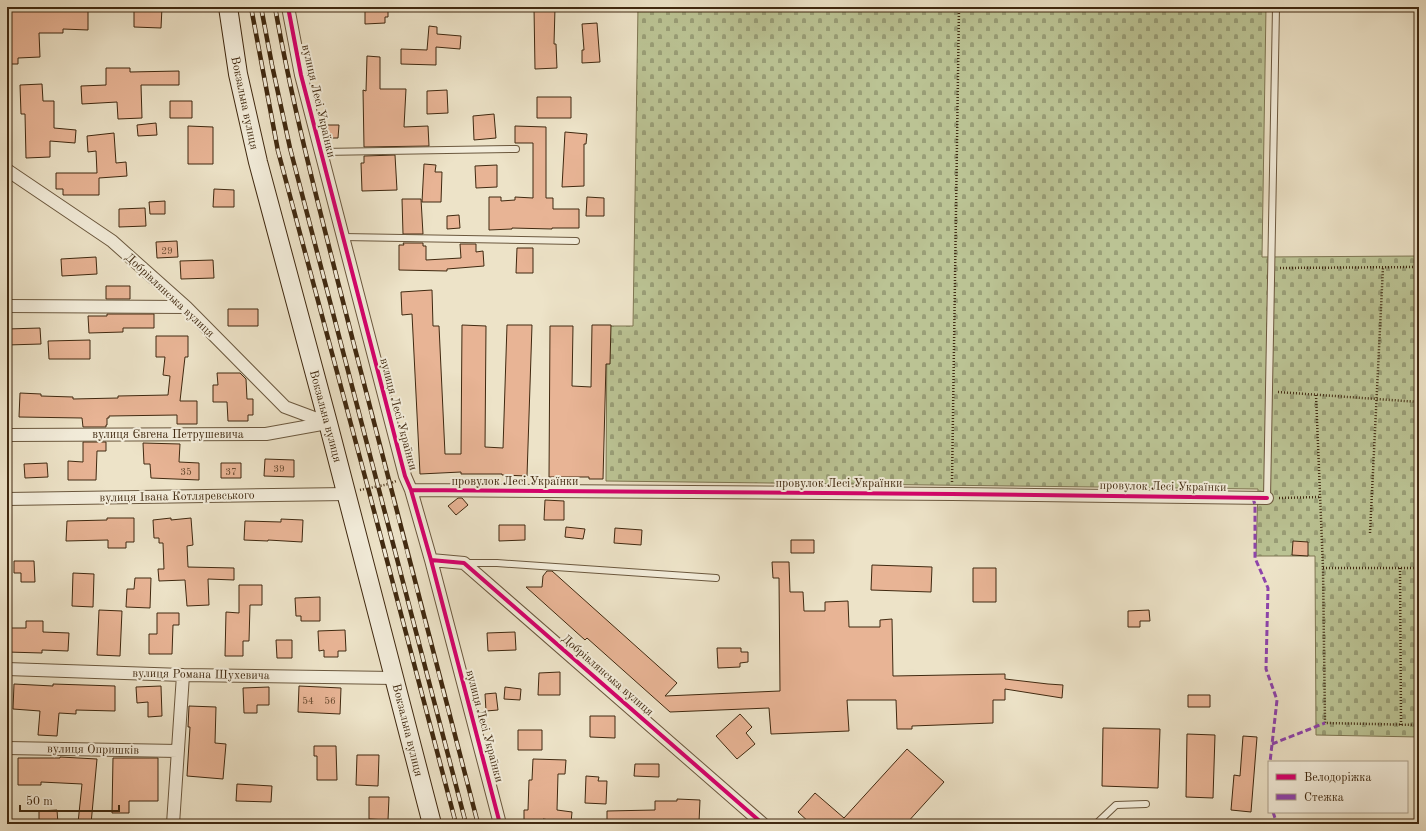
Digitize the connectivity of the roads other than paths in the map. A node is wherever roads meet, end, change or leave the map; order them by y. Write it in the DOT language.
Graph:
graph roads {
  1 [pos="228,7"];
  2 [pos="288,7"];
  3 [pos="1276,7"];
  4 [pos="516,149"];
  5 [pos="321,152"];
  6 [pos="7,170"];
  7 [pos="343,237"];
  8 [pos="576,241"];
  9 [pos="7,306"];
  10 [pos="186,306"];
  11 [pos="328,423"];
  12 [pos="7,435"];
  13 [pos="411,490"];
  14 [pos="346,494"];
  15 [pos="1267,498"];
  16 [pos="7,499"];
  17 [pos="431,560"];
  18 [pos="464,563"];
  19 [pos="716,578"];
  20 [pos="7,669"];
  21 [pos="183,675"];
  22 [pos="394,678"];
  23 [pos="7,748"];
  24 [pos="178,751"];
  25 [pos="1146,804"];
  26 [pos="173,824"];
  27 [pos="432,824"];
  28 [pos="500,824"];
  29 [pos="763,824"];
  30 [pos="1096,824"];
  1 -- 11 [label="street, Вокзальна вулиця"];
  2 -- 5 [label="street, вулиця Лесі Українки"];
  3 -- 15 [label="lane"];
  4 -- 5 [label="lane"];
  5 -- 7 [label="street, вулиця Лесі Українки"];
  6 -- 10 [label="street, Добрівлянська вулиця"];
  7 -- 8 [label="lane"];
  7 -- 13 [label="street, вулиця Лесі Українки"];
  9 -- 10 [label="street"];
  10 -- 11 [label="street, Добрівлянська вулиця"];
  11 -- 12 [label="street, вулиця Євгена Петрушевича"];
  11 -- 14 [label="street, Вокзальна вулиця"];
  13 -- 15 [label="street, провулок Лесі Українки"];
  13 -- 17 [label="street, вулиця Лесі Українки"];
  14 -- 16 [label="street, вулиця Івана Котляревського"];
  14 -- 22 [label="street, Вокзальна вулиця"];
  17 -- 18 [label="street"];
  17 -- 28 [label="street, вулиця Лесі Українки"];
  18 -- 19 [label="lane"];
  18 -- 29 [label="street, Добрівлянська вулиця"];
  20 -- 21 [label="street, вулиця Романа Шухевича"];
  21 -- 22 [label="street, вулиця Романа Шухевича"];
  21 -- 24 [label="street"];
  22 -- 27 [label="street, Вокзальна вулиця"];
  23 -- 24 [label="street, вулиця Опришків"];
  24 -- 26 [label="street"];
  25 -- 30 [label="lane"];
}
